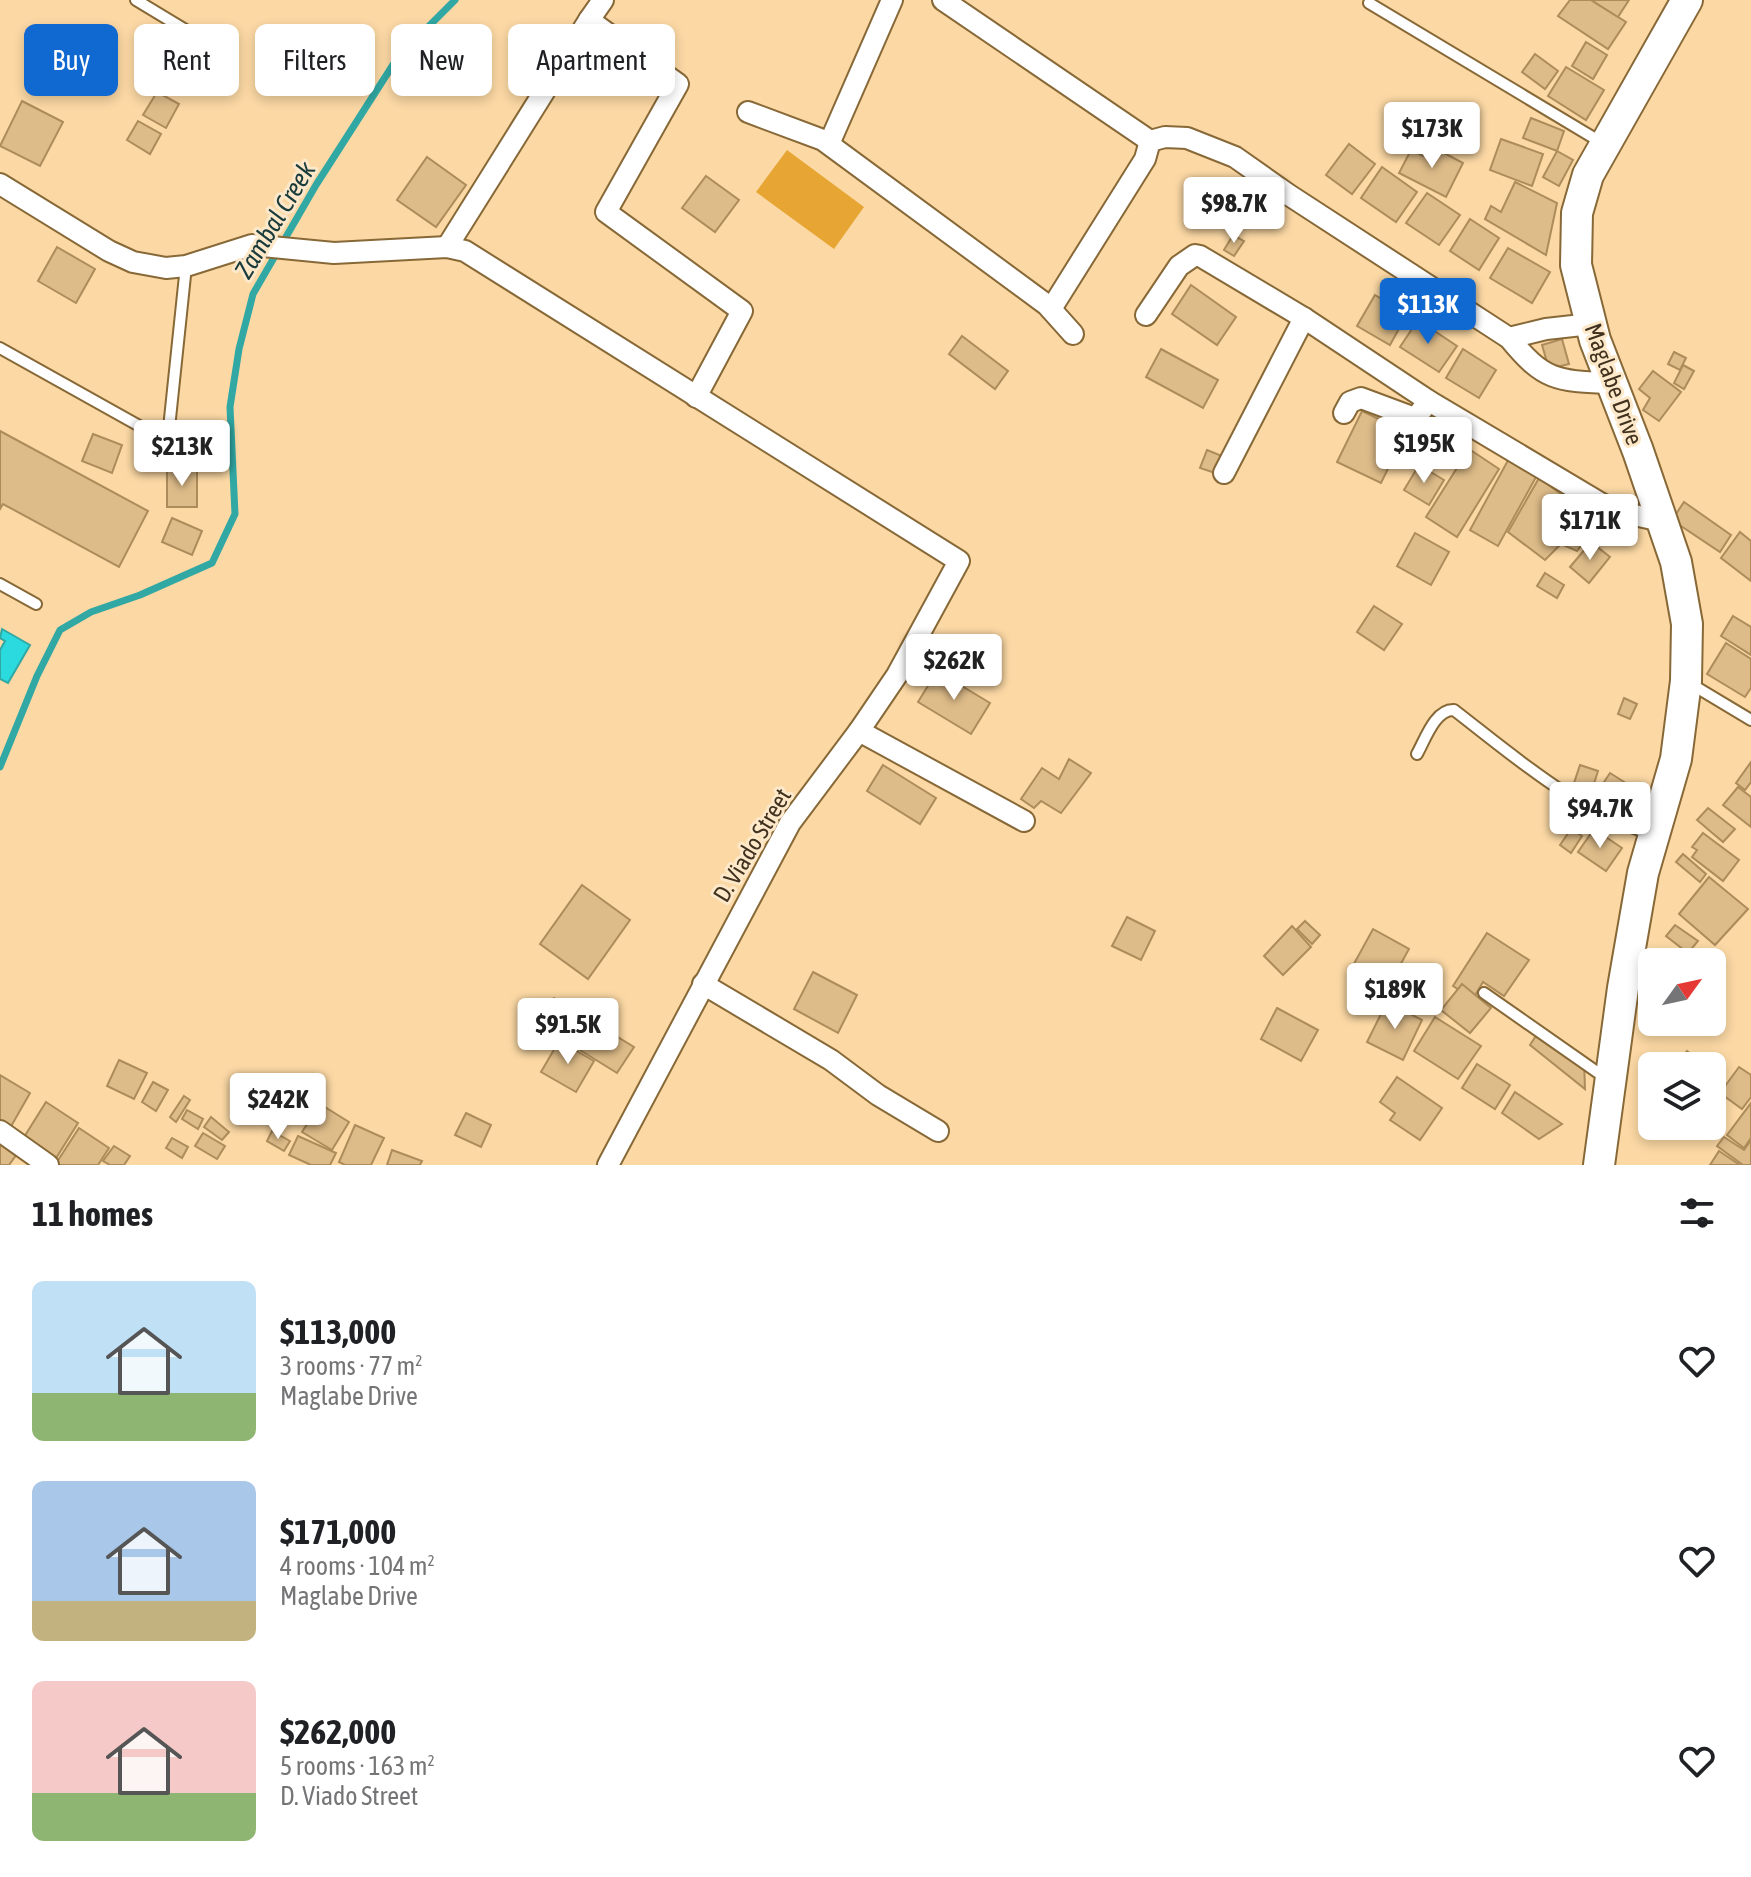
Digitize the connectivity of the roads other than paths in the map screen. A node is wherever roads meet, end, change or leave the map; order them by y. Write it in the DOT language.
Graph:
graph roads {
  1 [pos="136,0"];
  2 [pos="603,0"];
  3 [pos="892,0"];
  4 [pos="943,0"];
  5 [pos="1687,0"];
  6 [pos="1369,3"];
  7 [pos="589,20"];
  8 [pos="176,24"];
  9 [pos="748,112"];
  10 [pos="1150,141"];
  11 [pos="829,144"];
  12 [pos="1606,145"];
  13 [pos="0,184"];
  14 [pos="447,247"];
  15 [pos="186,266"];
  16 [pos="1051,309"];
  17 [pos="1146,315"];
  18 [pos="1304,318"];
  19 [pos="1591,324"];
  20 [pos="1073,334"];
  21 [pos="1509,338"];
  22 [pos="0,348"];
  23 [pos="1610,383"];
  24 [pos="696,397"];
  25 [pos="1429,401"];
  26 [pos="1344,413"];
  27 [pos="1224,473"];
  28 [pos="1662,521"];
  29 [pos="0,584"];
  30 [pos="36,604"];
  31 [pos="1686,681"];
  32 [pos="1751,720"];
  33 [pos="859,731"];
  34 [pos="1417,754"];
  35 [pos="1024,821"];
  36 [pos="1654,835"];
  37 [pos="703,984"];
  38 [pos="1484,993"];
  39 [pos="1611,1081"];
  40 [pos="0,1131"];
  41 [pos="938,1131"];
  42 [pos="48,1165"];
  43 [pos="608,1165"];
  44 [pos="1599,1165"];
  1 -- 8 [label="lane"];
  2 -- 7 [label="street"];
  3 -- 11 [label="street"];
  4 -- 10 [label="street"];
  5 -- 12 [label="main road, Maglabe Drive"];
  6 -- 12 [label="lane"];
  7 -- 14 [label="street"];
  7 -- 24 [label="street"];
  9 -- 11 [label="street"];
  10 -- 16 [label="street"];
  10 -- 21 [label="street"];
  11 -- 16 [label="street"];
  12 -- 19 [label="main road, Maglabe Drive"];
  13 -- 15 [label="street"];
  14 -- 15 [label="street"];
  14 -- 24 [label="street"];
  15 -- 22 [label="lane"];
  16 -- 20 [label="street"];
  17 -- 18 [label="street"];
  18 -- 25 [label="street"];
  18 -- 27 [label="street"];
  19 -- 21 [label="street"];
  19 -- 23 [label="main road, Maglabe Drive"];
  21 -- 23 [label="street"];
  23 -- 28 [label="main road, Maglabe Drive"];
  24 -- 33 [label="street, D. Viado Street"];
  25 -- 26 [label="street"];
  25 -- 28 [label="street"];
  28 -- 31 [label="main road, Maglabe Drive"];
  29 -- 30 [label="lane"];
  31 -- 32 [label="lane"];
  31 -- 36 [label="main road, Maglabe Drive"];
  33 -- 35 [label="street"];
  33 -- 37 [label="street, D. Viado Street"];
  34 -- 36 [label="lane"];
  36 -- 39 [label="main road, Maglabe Drive"];
  37 -- 41 [label="street"];
  37 -- 43 [label="street, D. Viado Street"];
  38 -- 39 [label="lane"];
  39 -- 44 [label="main road, Maglabe Drive"];
  40 -- 42 [label="street"];
}
